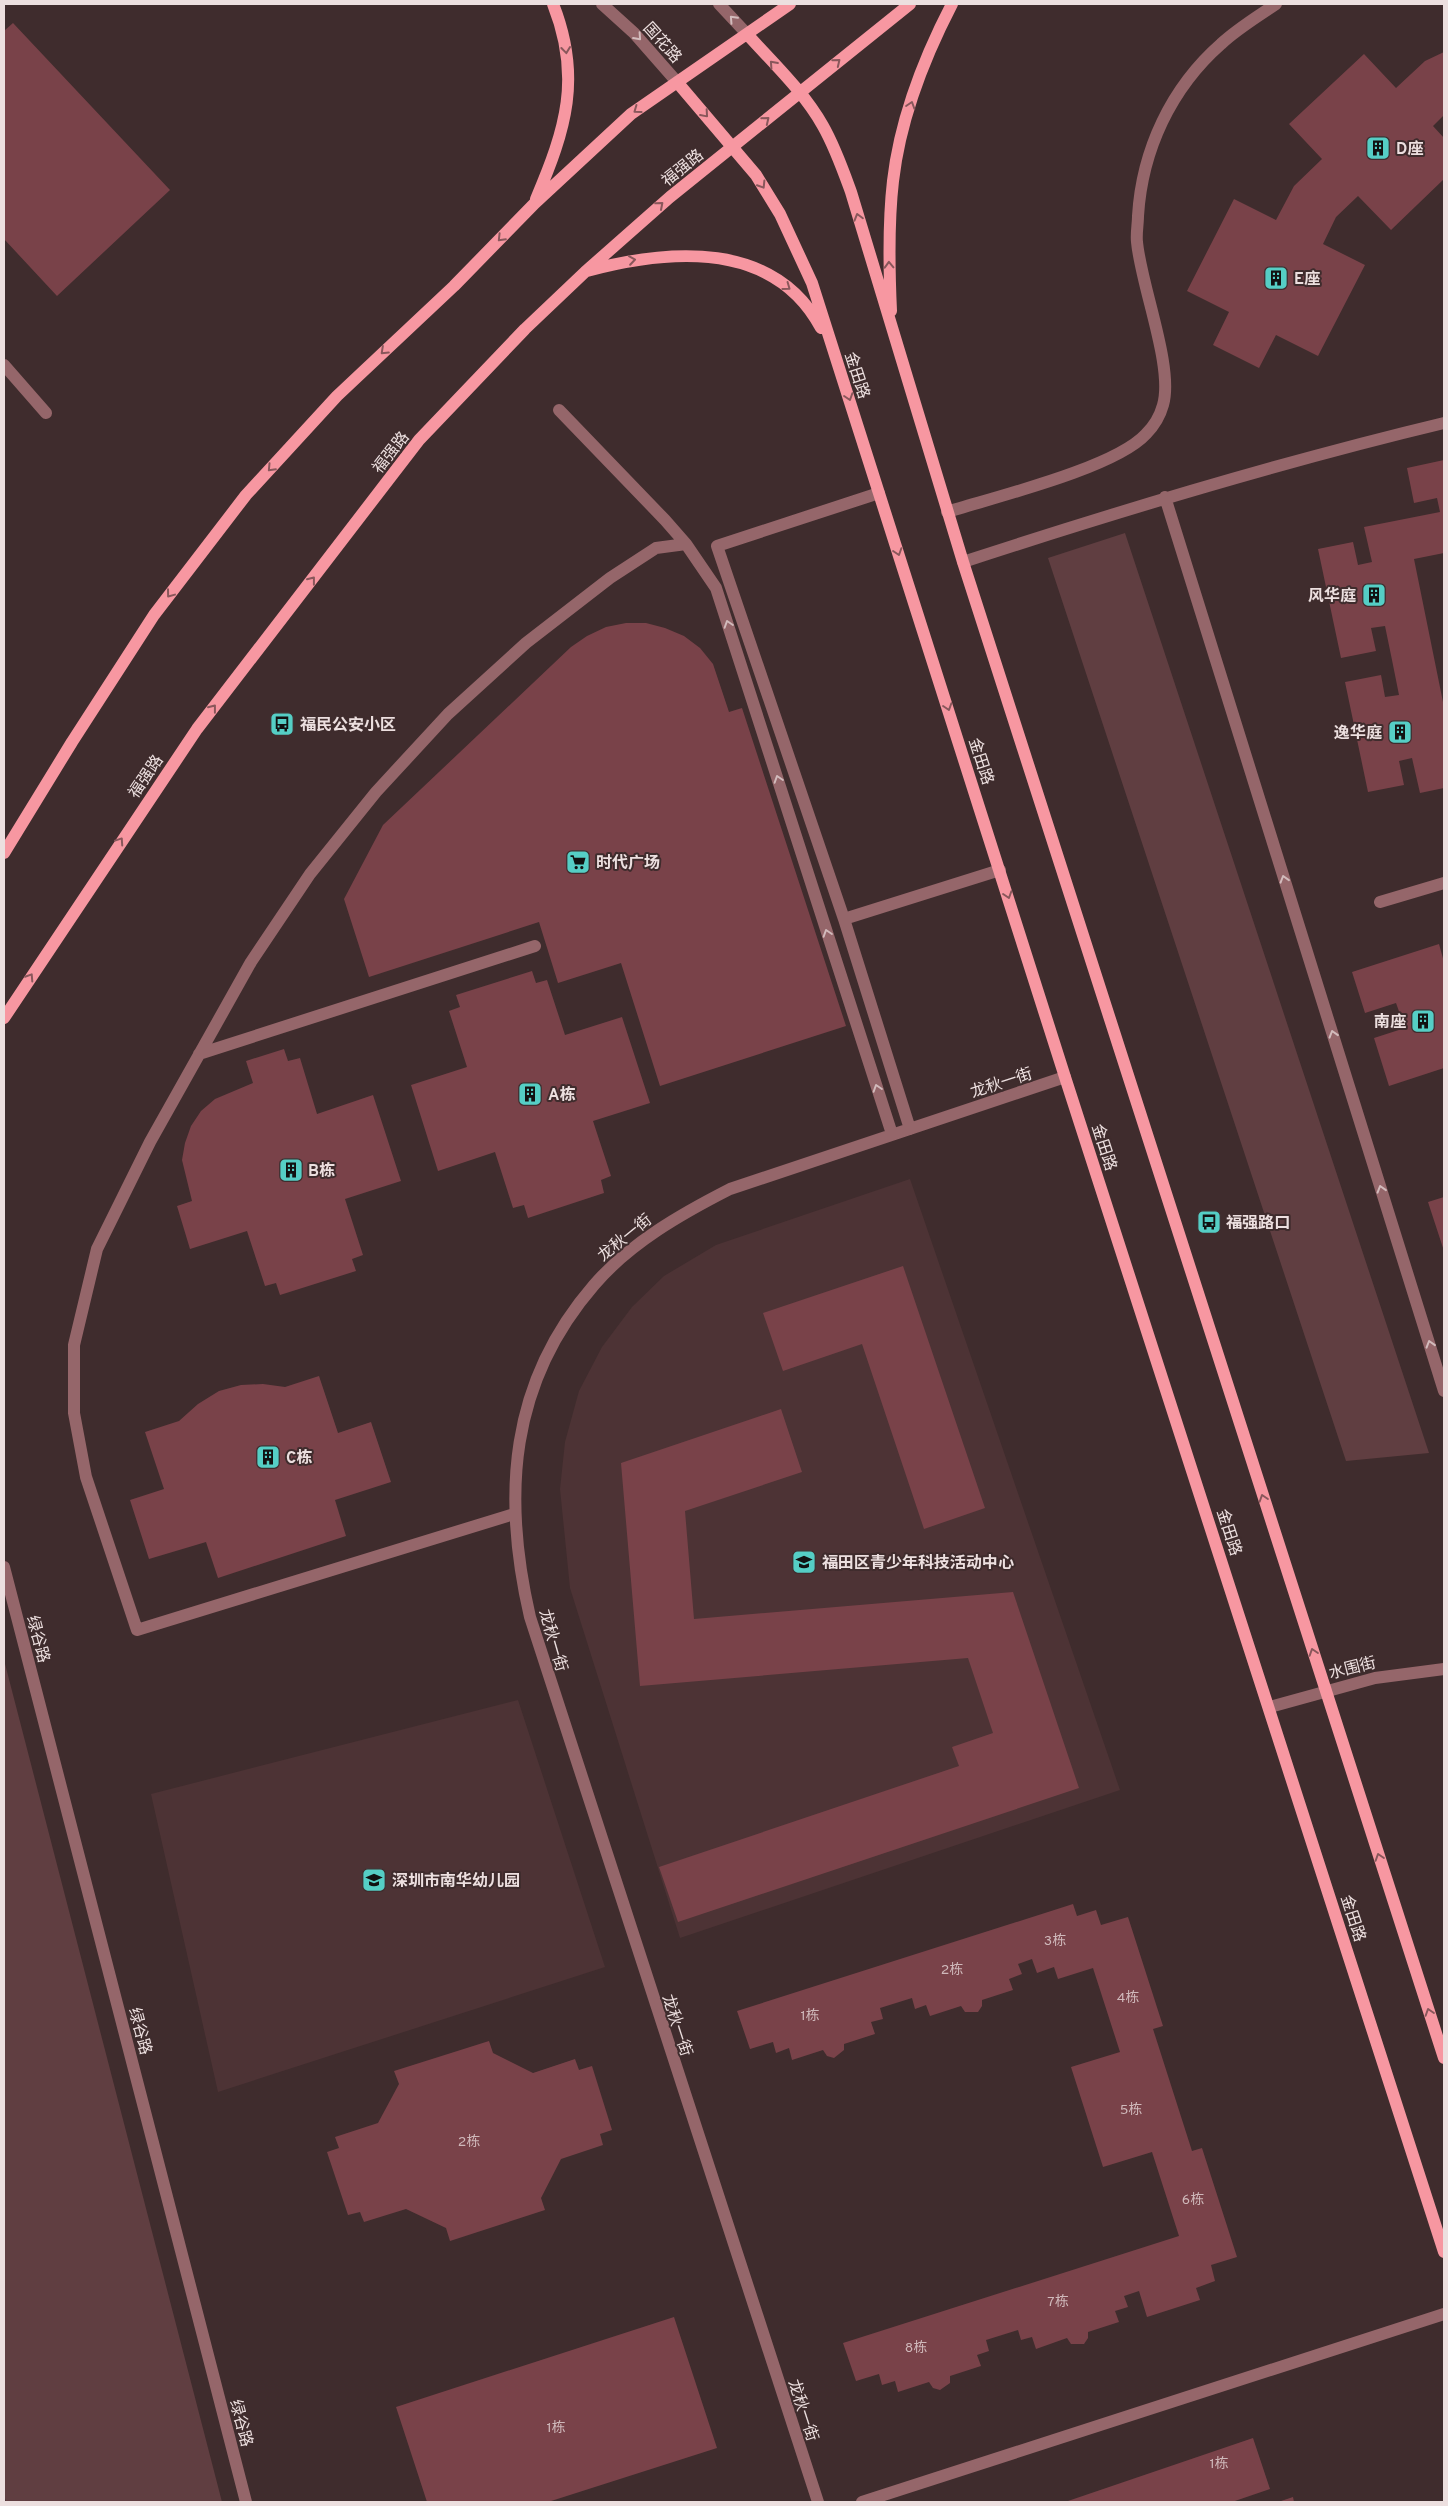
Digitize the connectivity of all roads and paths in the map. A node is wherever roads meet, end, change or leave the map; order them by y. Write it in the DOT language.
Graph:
graph roads {
  1 [pos="553,4"];
  2 [pos="602,4"];
  3 [pos="719,4"];
  4 [pos="790,4"];
  5 [pos="910,4"];
  6 [pos="952,4"];
  7 [pos="1276,4"];
  8 [pos="747,34"];
  9 [pos="677,82"];
  10 [pos="799,93"];
  11 [pos="734,146"];
  12 [pos="535,203"];
  13 [pos="584,272"];
  14 [pos="891,331"];
  15 [pos="834,351"];
  16 [pos="4,365"];
  17 [pos="559,410"];
  18 [pos="46,413"];
  19 [pos="1444,423"];
  20 [pos="879,493"];
  21 [pos="1165,497"];
  22 [pos="947,512"];
  23 [pos="686,544"];
  24 [pos="963,562"];
  25 [pos="4,853"];
  26 [pos="1000,870"];
  27 [pos="1444,883"];
  28 [pos="1380,902"];
  29 [pos="844,919"];
  30 [pos="535,946"];
  31 [pos="4,1018"];
  32 [pos="199,1054"];
  33 [pos="1065,1077"];
  34 [pos="910,1129"];
  35 [pos="892,1134"];
  36 [pos="1444,1391"];
  37 [pos="514,1514"];
  38 [pos="4,1567"];
  39 [pos="1444,1668"];
  40 [pos="1326,1691"];
  41 [pos="1270,1707"];
  42 [pos="1444,2058"];
  43 [pos="1444,2252"];
  44 [pos="1444,2314"];
  45 [pos="246,2502"];
  46 [pos="818,2502"];
  47 [pos="862,2502"];
  1 -- 12 [label="main road, one-way"];
  2 -- 9 [label="street, 国花路, one-way"];
  8 -- 3 [label="street, one-way"];
  4 -- 8 [label="main road"];
  10 -- 5 [label="main road, 福强路, one-way"];
  14 -- 6 [label="main road, one-way"];
  7 -- 22 [label="street"];
  8 -- 9 [label="main road"];
  10 -- 8 [label="main road, one-way"];
  9 -- 11 [label="main road, 金田路, one-way"];
  9 -- 12 [label="main road, one-way"];
  11 -- 10 [label="main road, 福强路, one-way"];
  14 -- 10 [label="main road, one-way"];
  13 -- 11 [label="main road, 福强路, one-way"];
  11 -- 15 [label="main road, 金田路, one-way"];
  12 -- 25 [label="main road, one-way"];
  13 -- 15 [label="main road, one-way"];
  31 -- 13 [label="main road, 福强路, one-way"];
  14 -- 22 [label="main road"];
  15 -- 20 [label="main road, 金田路, one-way"];
  16 -- 18 [label="street"];
  17 -- 23 [label="street"];
  19 -- 21 [label="street"];
  20 -- 26 [label="main road, 金田路, one-way"];
  20 -- 29 [label="street"];
  21 -- 24 [label="street"];
  36 -- 21 [label="street, one-way"];
  22 -- 24 [label="main road"];
  23 -- 32 [label="street"];
  35 -- 23 [label="street, one-way"];
  40 -- 24 [label="main road, one-way"];
  26 -- 29 [label="street"];
  26 -- 33 [label="main road, 金田路, one-way"];
  27 -- 28 [label="street"];
  29 -- 34 [label="street"];
  30 -- 32 [label="street"];
  32 -- 37 [label="street"];
  33 -- 34 [label="street, 龙秋一街"];
  33 -- 41 [label="main road, 金田路"];
  34 -- 35 [label="street, 龙秋一街"];
  35 -- 37 [label="street, 龙秋一街"];
  37 -- 46 [label="street, 龙秋一街"];
  38 -- 45 [label="street, 绿谷路"];
  39 -- 40 [label="street, 水围街"];
  40 -- 41 [label="street, 水围街"];
  42 -- 40 [label="main road, one-way"];
  41 -- 43 [label="main road, 金田路"];
  44 -- 47 [label="street"];
}
